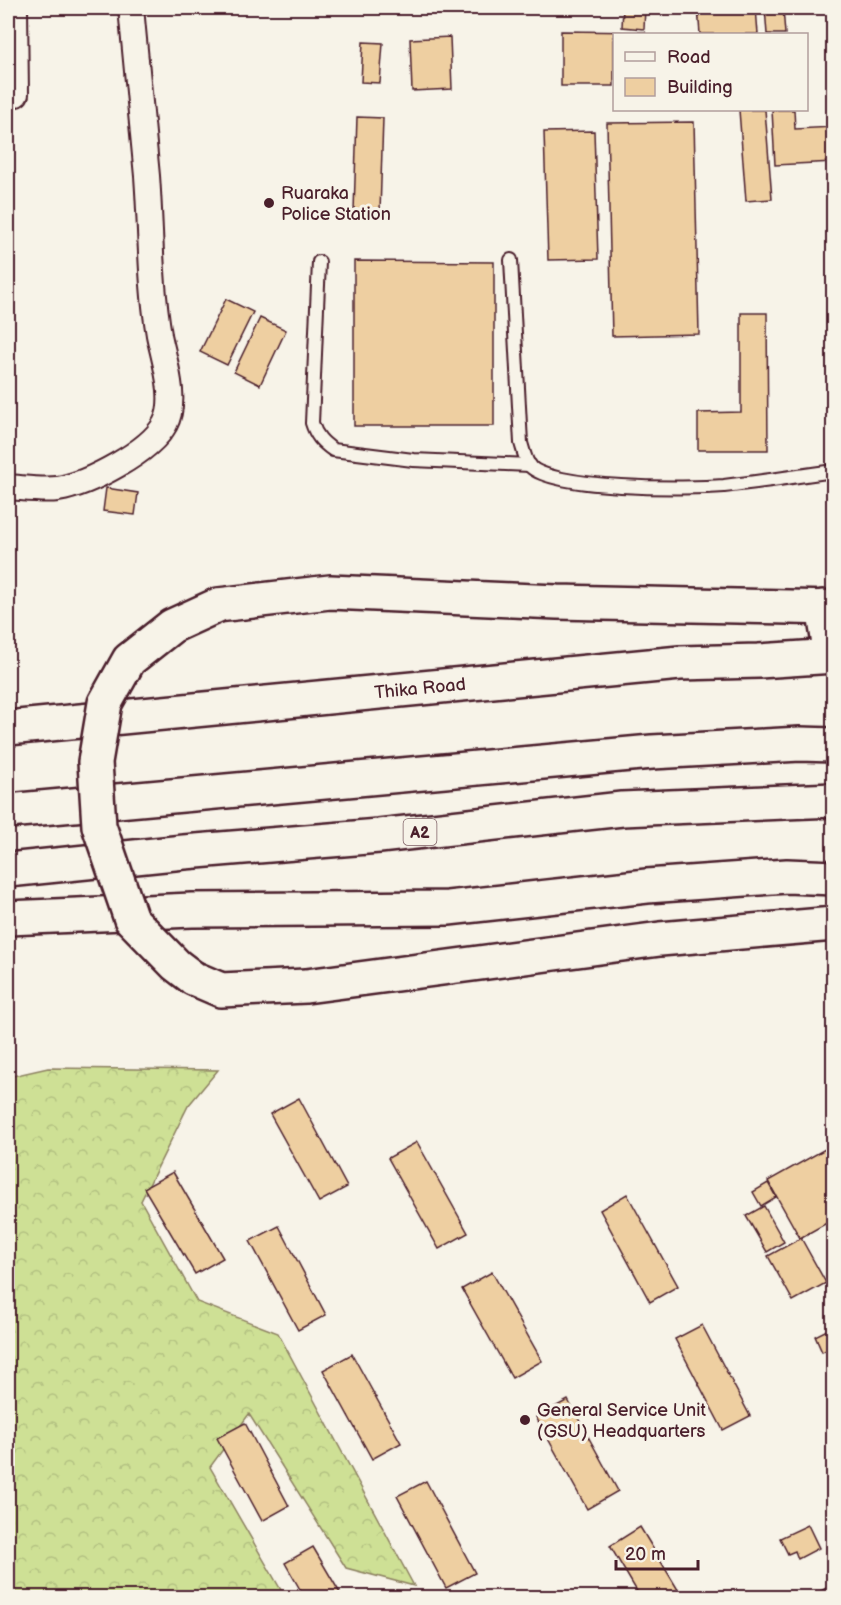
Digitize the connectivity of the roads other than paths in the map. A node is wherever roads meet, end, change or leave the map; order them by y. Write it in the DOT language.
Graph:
graph roads {
  1 [pos="15,8"];
  2 [pos="131,8"];
  3 [pos="16,94"];
  4 [pos="511,260"];
  5 [pos="320,262"];
  6 [pos="530,465"];
  7 [pos="834,471"];
  8 [pos="8,487"];
  9 [pos="828,608"];
  10 [pos="832,656"];
  11 [pos="8,728"];
  12 [pos="834,745"];
  13 [pos="834,800"];
  14 [pos="8,810"];
  15 [pos="8,870"];
  16 [pos="834,878"];
  17 [pos="8,918"];
  18 [pos="834,924"];
  19 [pos="834,1592"];
  20 [pos="824,1598"];
  1 -- 3 [label="street"];
  2 -- 8 [label="street"];
  4 -- 6 [label="lane"];
  5 -- 6 [label="lane"];
  6 -- 7 [label="lane"];
  9 -- 10 [label="main road"];
  9 -- 18 [label="main road, bridge"];
  10 -- 11 [label="main road, Thika Road"];
  12 -- 14 [label="main road"];
  13 -- 15 [label="main road, A2"];
  16 -- 17 [label="main road"];
  19 -- 20 [label="lane"];
}
